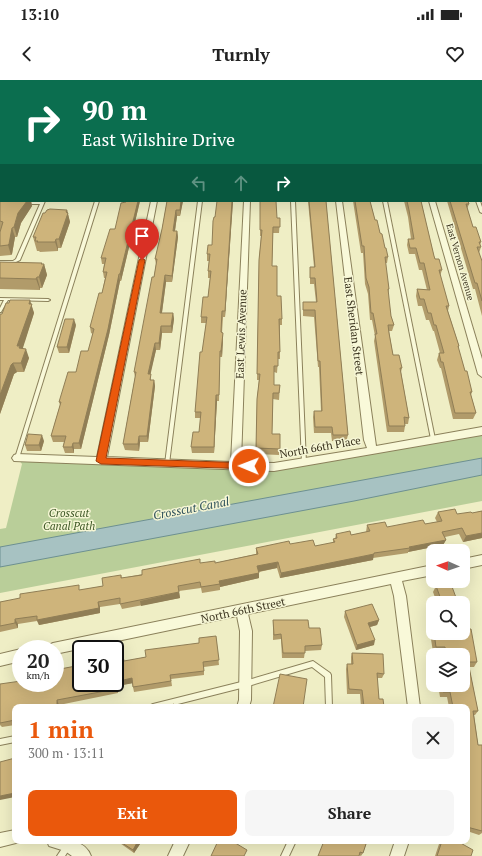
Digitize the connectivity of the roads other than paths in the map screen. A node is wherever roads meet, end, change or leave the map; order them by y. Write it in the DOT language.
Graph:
graph roads {
  1 [pos="43,202"];
  2 [pos="97,202"];
  3 [pos="154,202"];
  4 [pos="200,202"];
  5 [pos="247,202"];
  6 [pos="293,202"];
  7 [pos="339,202"];
  8 [pos="385,202"];
  9 [pos="432,202"];
  10 [pos="478,202"];
  11 [pos="20,204"];
  12 [pos="482,212"];
  13 [pos="0,262"];
  14 [pos="0,299"];
  15 [pos="7,299"];
  16 [pos="48,300"];
  17 [pos="0,311"];
  18 [pos="482,374"];
  19 [pos="482,431"];
  20 [pos="433,439"];
  21 [pos="372,450"];
  22 [pos="17,458"];
  23 [pos="101,461"];
  24 [pos="304,463"];
  25 [pos="167,464"];
  26 [pos="236,466"];
  27 [pos="482,560"];
  28 [pos="470,563"];
  29 [pos="426,571"];
  30 [pos="395,578"];
  31 [pos="242,610"];
  32 [pos="64,647"];
  33 [pos="12,657"];
  34 [pos="0,660"];
  35 [pos="246,684"];
  36 [pos="165,704"];
  37 [pos="244,704"];
  38 [pos="329,704"];
  39 [pos="414,704"];
  40 [pos="12,740"];
  41 [pos="0,742"];
  42 [pos="12,838"];
  43 [pos="0,840"];
  44 [pos="181,844"];
  45 [pos="291,844"];
  46 [pos="401,844"];
  47 [pos="67,847"];
  48 [pos="84,856"];
  49 [pos="175,856"];
  50 [pos="285,856"];
  51 [pos="397,856"];
  1 -- 11 [label="lane"];
  1 -- 13 [label="lane"];
  2 -- 22 [label="lane"];
  3 -- 23 [label="street"];
  4 -- 25 [label="lane"];
  5 -- 26 [label="street, East Lewis Avenue"];
  6 -- 24 [label="lane"];
  7 -- 21 [label="street, East Sheridan Street"];
  8 -- 20 [label="lane"];
  9 -- 18 [label="street, East Vernon Avenue"];
  10 -- 12 [label="lane"];
  14 -- 15 [label="lane"];
  15 -- 16 [label="lane"];
  15 -- 17 [label="lane"];
  19 -- 20 [label="street, North 66th Place"];
  20 -- 21 [label="street, North 66th Place"];
  21 -- 24 [label="street, North 66th Place"];
  22 -- 23 [label="street, North 66th Place"];
  23 -- 25 [label="street, North 66th Place"];
  24 -- 26 [label="street, North 66th Place"];
  25 -- 26 [label="street, North 66th Place"];
  27 -- 28 [label="street"];
  29 -- 30 [label="street, North 66th Street"];
  30 -- 31 [label="street, North 66th Street"];
  30 -- 39 [label="street"];
  31 -- 32 [label="street, North 66th Street"];
  31 -- 35 [label="street"];
  33 -- 34 [label="street"];
  35 -- 36 [label="lane"];
  35 -- 37 [label="street"];
  35 -- 38 [label="lane"];
  40 -- 41 [label="lane"];
  42 -- 43 [label="street"];
  44 -- 49 [label="street"];
  45 -- 50 [label="lane"];
  46 -- 51 [label="street"];
  47 -- 48 [label="street"];
}
